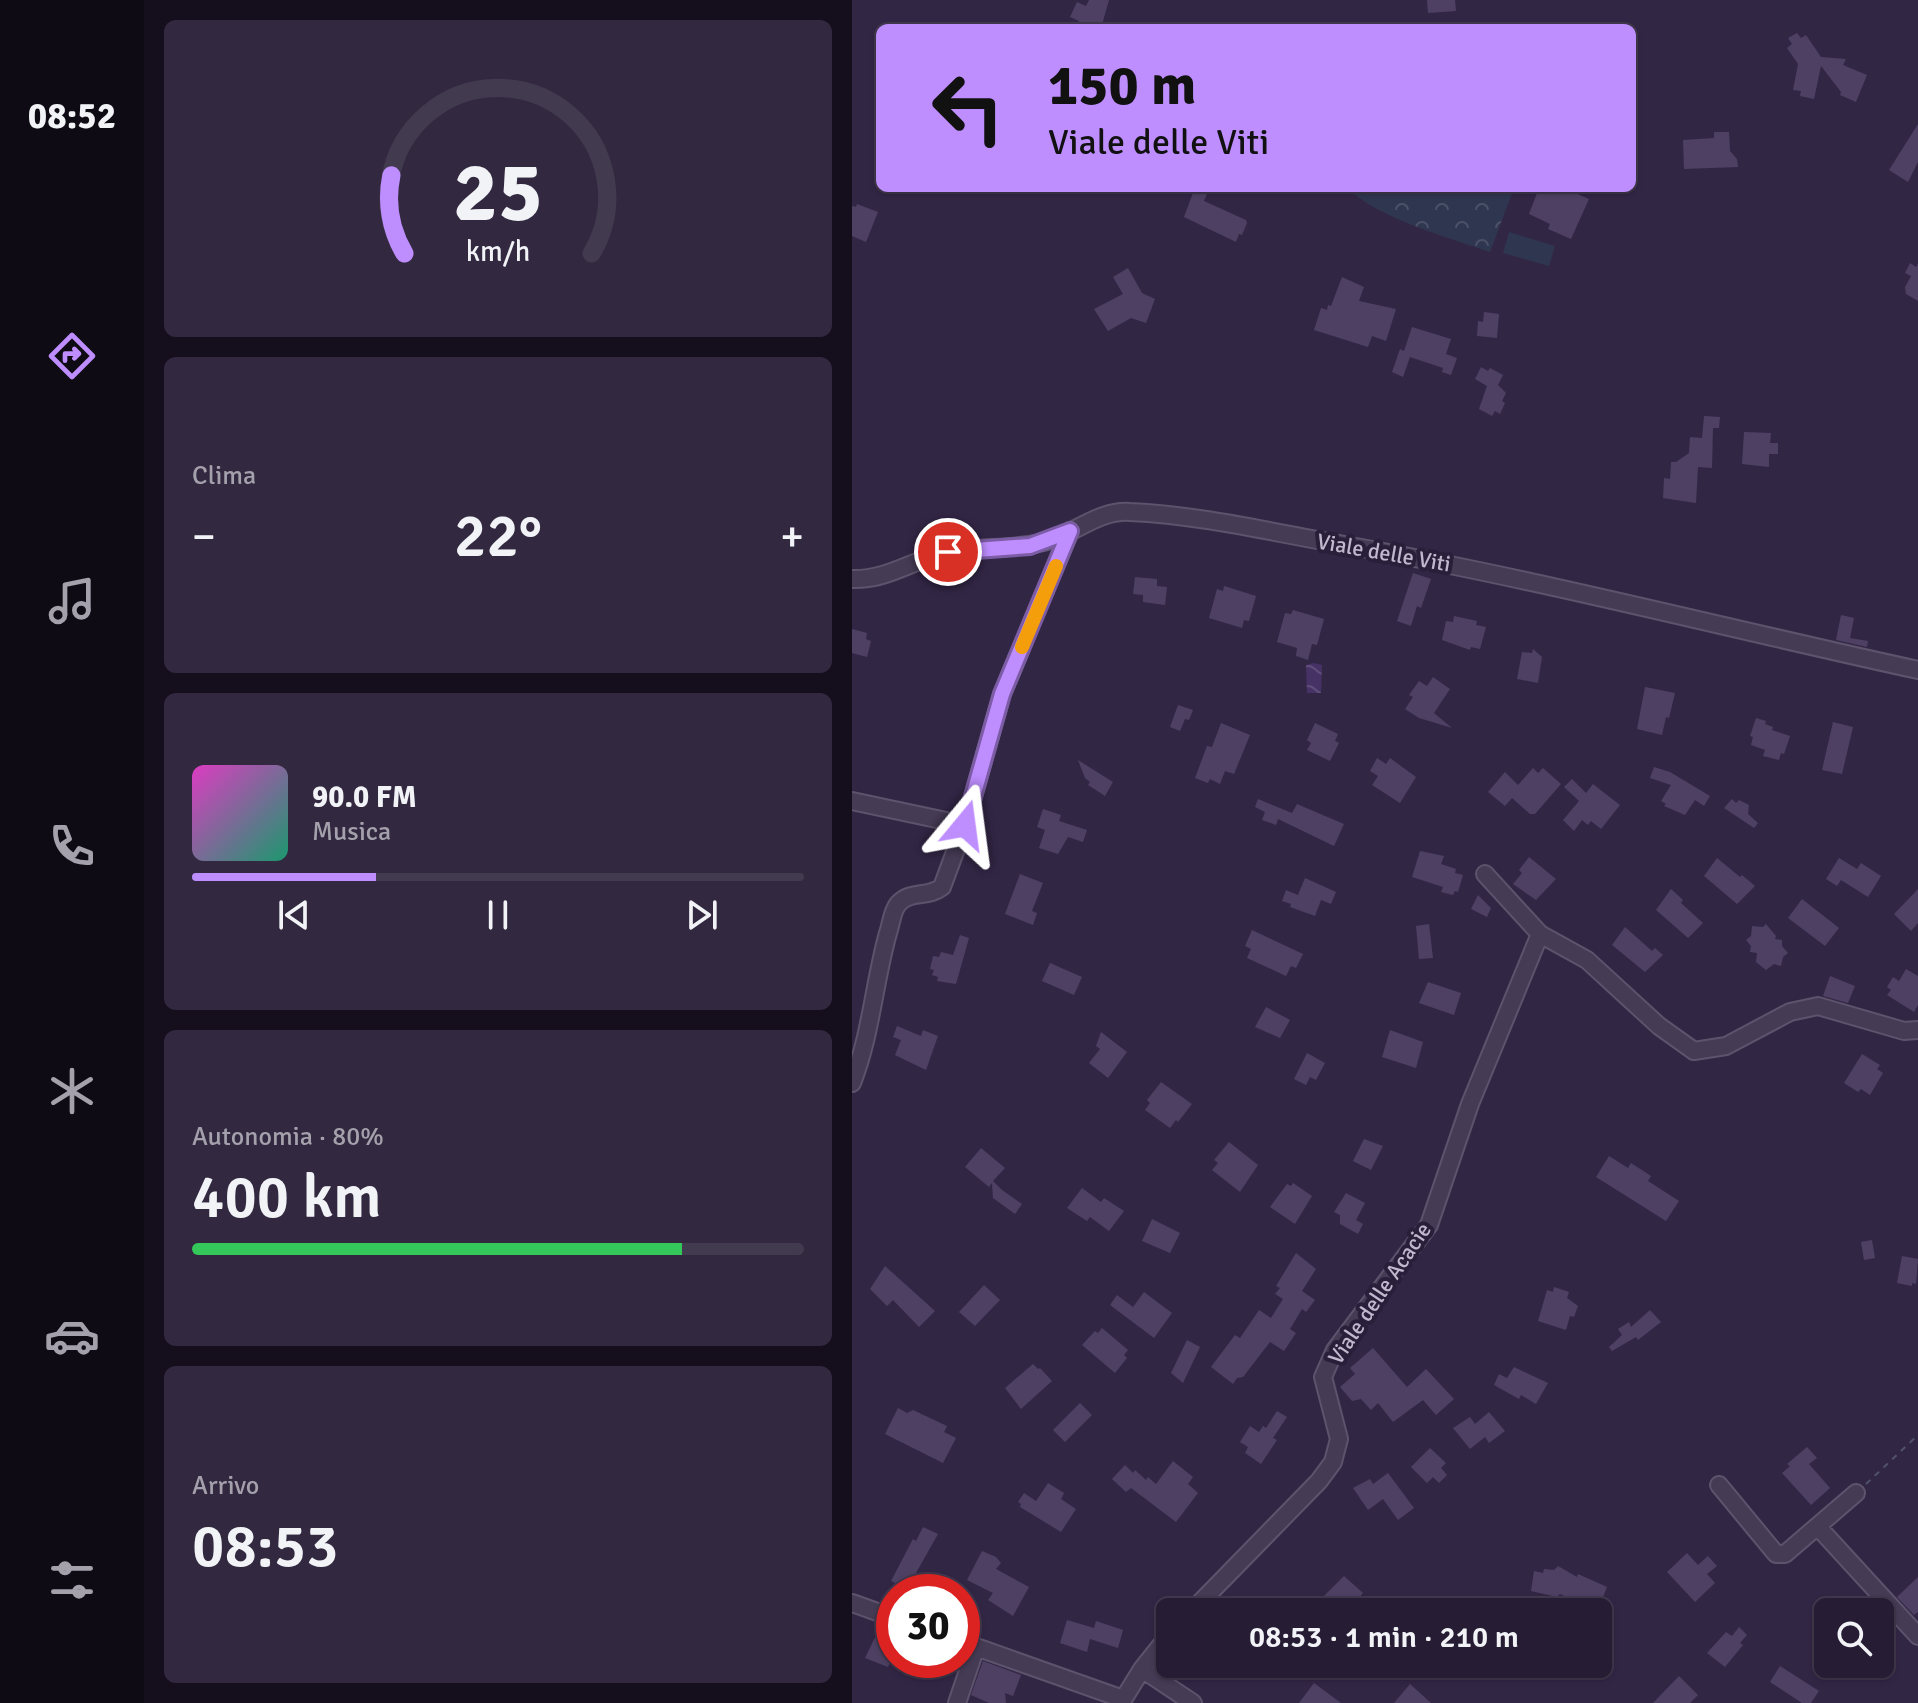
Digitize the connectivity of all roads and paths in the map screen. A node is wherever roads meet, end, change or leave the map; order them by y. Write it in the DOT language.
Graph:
graph roads {
  1 [pos="1070,531"];
  2 [pos="852,579"];
  3 [pos="1918,670"];
  4 [pos="852,801"];
  5 [pos="965,825"];
  6 [pos="1485,874"];
  7 [pos="1540,934"];
  8 [pos="1918,1030"];
  9 [pos="852,1083"];
  10 [pos="1918,1435"];
  11 [pos="1719,1485"];
  12 [pos="1856,1493"];
  13 [pos="1818,1527"];
  14 [pos="1205,1598"];
  15 [pos="852,1603"];
  16 [pos="876,1612"];
  17 [pos="1918,1636"];
  18 [pos="980,1648"];
  19 [pos="1156,1652"];
  20 [pos="1142,1669"];
  21 [pos="962,1678"];
  22 [pos="1122,1701"];
  23 [pos="957,1703"];
  24 [pos="1193,1703"];
  1 -- 2 [label="street, Viale delle Viti"];
  1 -- 3 [label="street, Viale delle Viti"];
  1 -- 5 [label="street"];
  4 -- 5 [label="street"];
  5 -- 9 [label="street"];
  6 -- 7 [label="street"];
  7 -- 8 [label="street"];
  7 -- 14 [label="street, Viale delle Acacie"];
  10 -- 12 [label="path"];
  11 -- 13 [label="street"];
  12 -- 13 [label="street"];
  13 -- 17 [label="street"];
  15 -- 16 [label="street"];
  18 -- 22 [label="street"];
  19 -- 20 [label="street"];
  20 -- 22 [label="street"];
  20 -- 24 [label="street"];
  21 -- 23 [label="street"];
}
